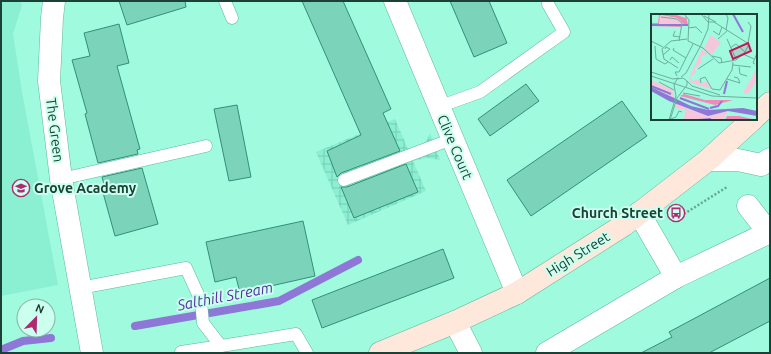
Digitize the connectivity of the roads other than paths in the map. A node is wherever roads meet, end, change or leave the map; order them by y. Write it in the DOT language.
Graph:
graph roads {
  1 [pos="54,1"];
  2 [pos="225,1"];
  3 [pos="395,1"];
  4 [pos="548,4"];
  5 [pos="232,18"];
  6 [pos="770,103"];
  7 [pos="438,107"];
  8 [pos="757,115"];
  9 [pos="752,120"];
  10 [pos="452,139"];
  11 [pos="206,146"];
  12 [pos="770,159"];
  13 [pos="708,160"];
  14 [pos="61,179"];
  15 [pos="344,180"];
  16 [pos="748,206"];
  17 [pos="639,213"];
  18 [pos="770,233"];
  19 [pos="676,277"];
  20 [pos="80,288"];
  21 [pos="517,293"];
  22 [pos="455,322"];
  23 [pos="221,346"];
  24 [pos="181,352"];
  25 [pos="92,353"];
  26 [pos="307,353"];
  27 [pos="380,353"];
  28 [pos="471,353"];
  29 [pos="547,353"];
  1 -- 14 [label="street, The Green"];
  2 -- 5 [label="lane"];
  3 -- 7 [label="street, Clive Court"];
  4 -- 7 [label="lane"];
  6 -- 8 [label="street"];
  7 -- 10 [label="street, Clive Court"];
  9 -- 13 [label="street, High Street"];
  10 -- 15 [label="lane"];
  10 -- 21 [label="street, Clive Court"];
  11 -- 14 [label="lane"];
  12 -- 13 [label="street"];
  13 -- 17 [label="street, High Street"];
  14 -- 20 [label="street, The Green"];
  16 -- 18 [label="street"];
  17 -- 19 [label="street"];
  17 -- 21 [label="street, High Street"];
  18 -- 19 [label="street"];
  19 -- 29 [label="street"];
  20 -- 23 [label="lane"];
  20 -- 25 [label="street, The Green"];
  21 -- 22 [label="street, High Street"];
  22 -- 27 [label="street, High Street"];
  22 -- 28 [label="street"];
  23 -- 24 [label="lane"];
  23 -- 26 [label="lane"];
}
